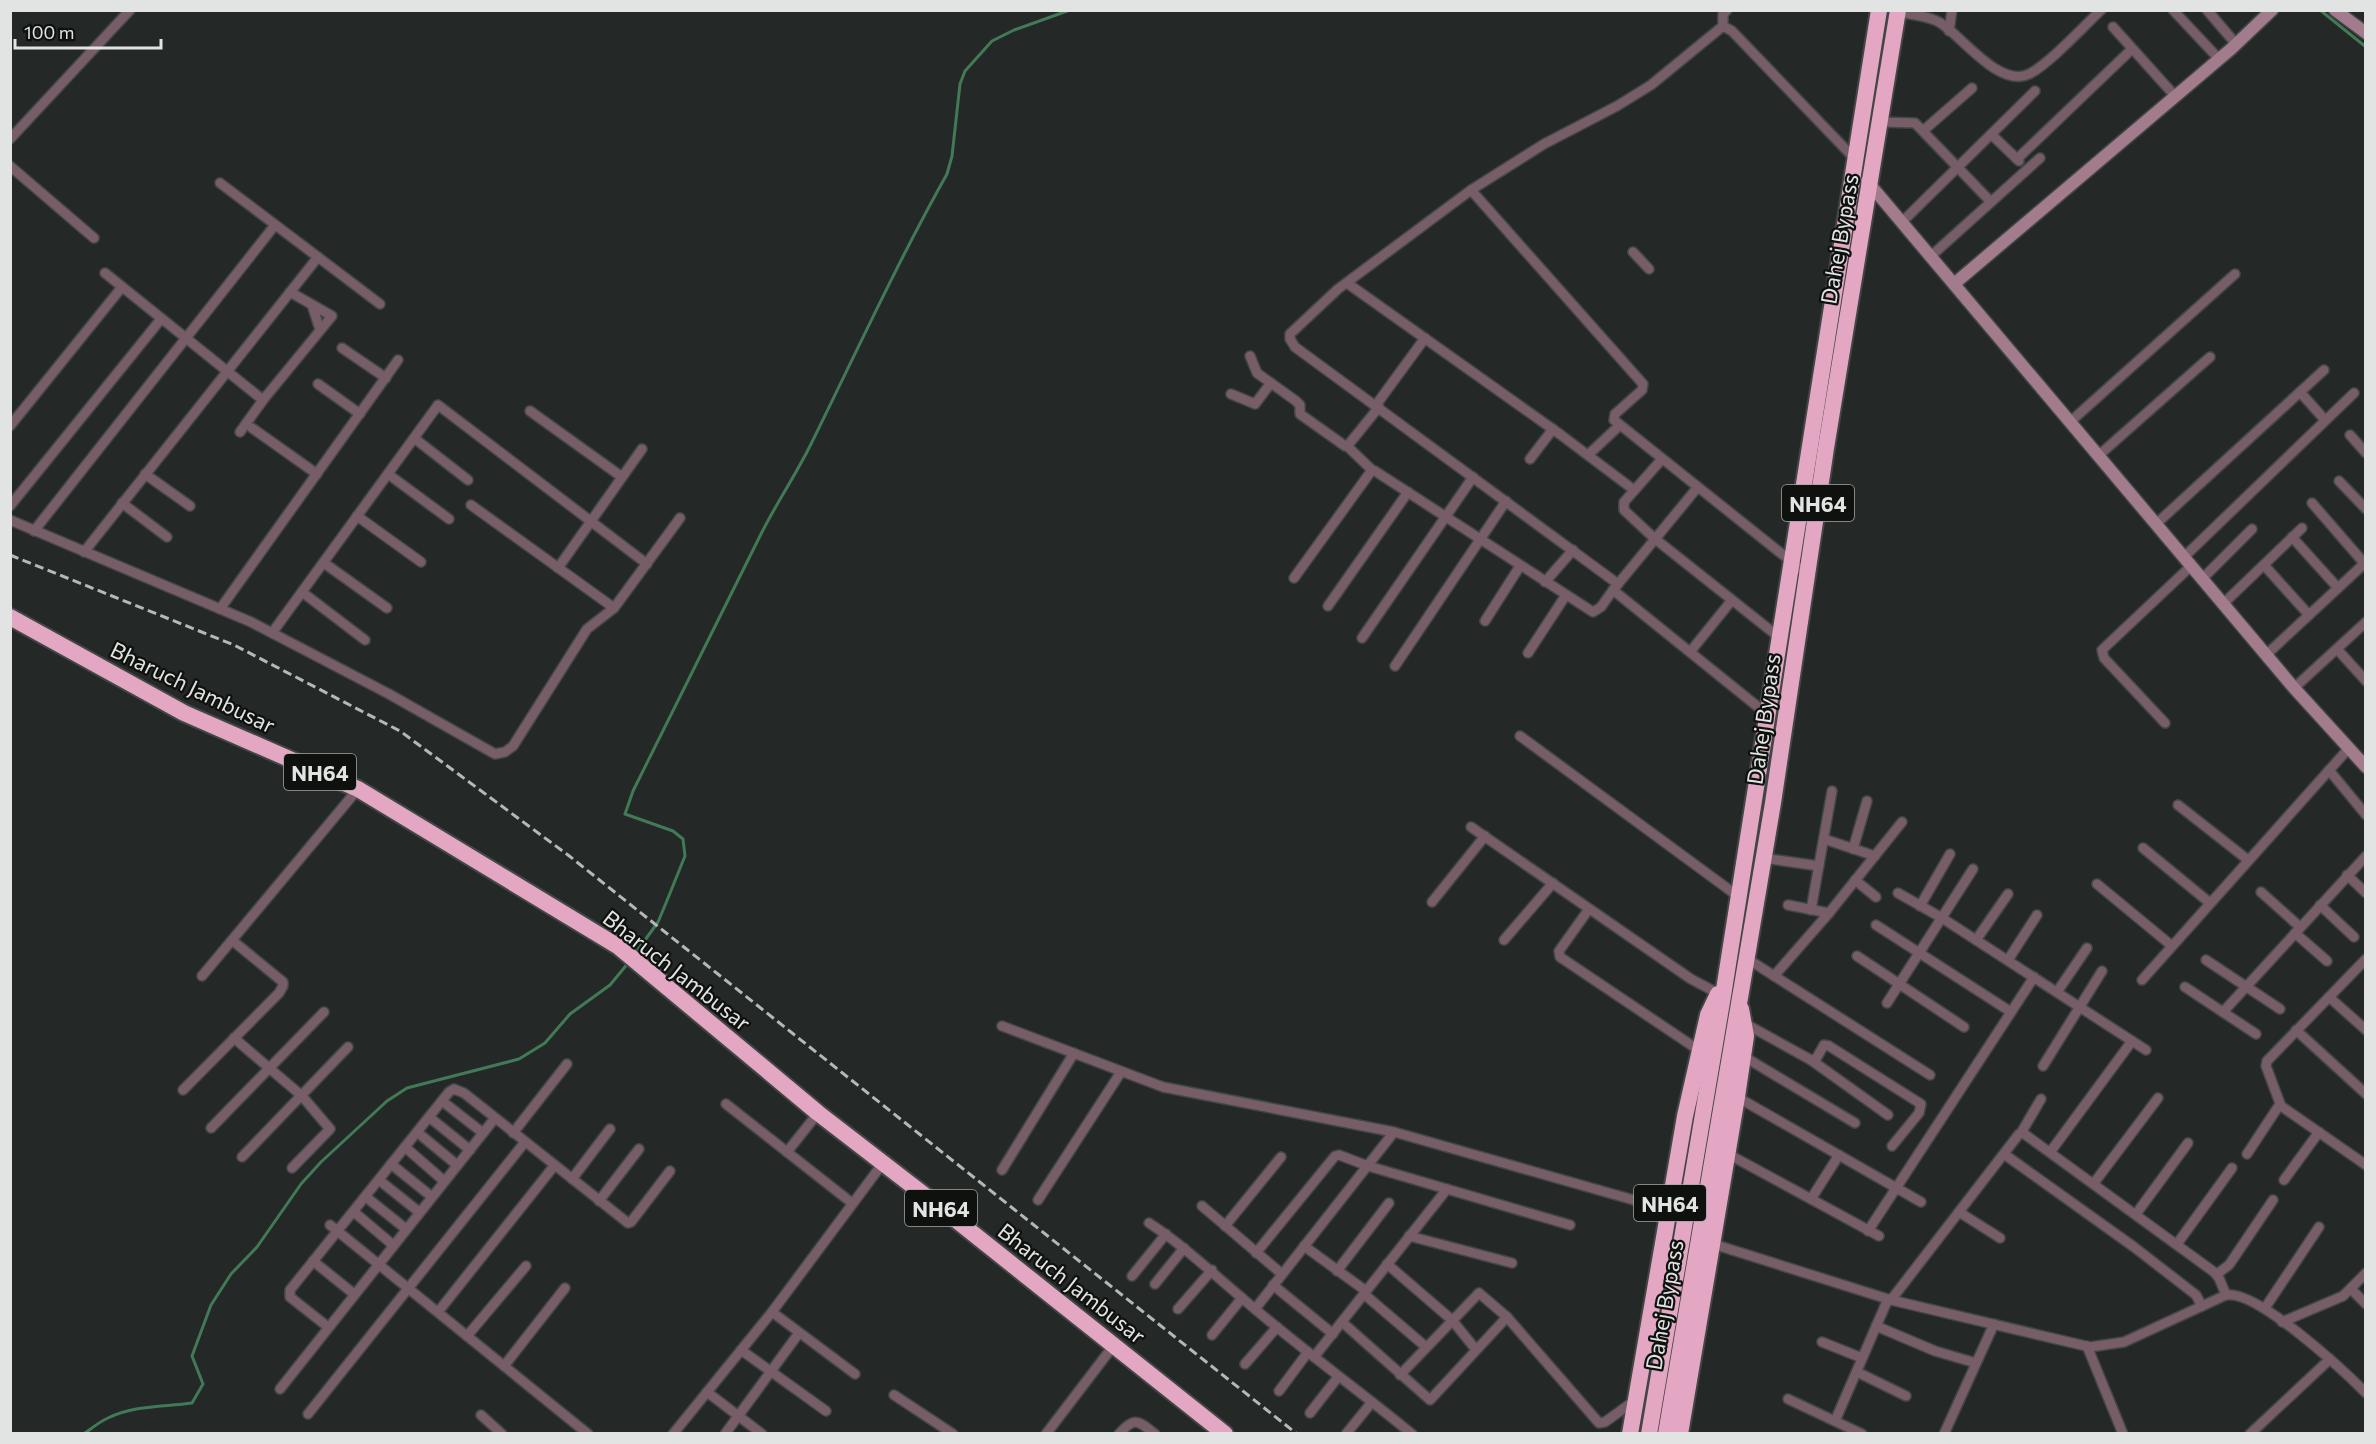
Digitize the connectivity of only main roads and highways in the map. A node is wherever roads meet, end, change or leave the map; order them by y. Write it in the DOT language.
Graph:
graph roads {
  1 [pos="1879,10"];
  2 [pos="1898,11"];
  3 [pos="10,618"];
  4 [pos="1736,969"];
  5 [pos="1727,995"];
  6 [pos="1674,1334"];
  7 [pos="1225,1434"];
  8 [pos="1630,1434"];
  9 [pos="1649,1434"];
  10 [pos="1666,1434"];
  11 [pos="1680,1434"];
  1 -- 4 [label="highway, Dahej Bypass / NH64"];
  2 -- 4 [label="highway, Dahej Bypass / NH64"];
  3 -- 7 [label="highway, Bharuch Jambusar / NH64"];
  4 -- 5 [label="highway, Dahej Bypass / NH64"];
  5 -- 6 [label="highway, Dahej Bypass"];
  5 -- 8 [label="highway, NH64"];
  5 -- 11 [label="highway, NH64"];
  6 -- 9 [label="highway, Dahej Bypass"];
  6 -- 10 [label="highway, Dahej Bypass"];
}
